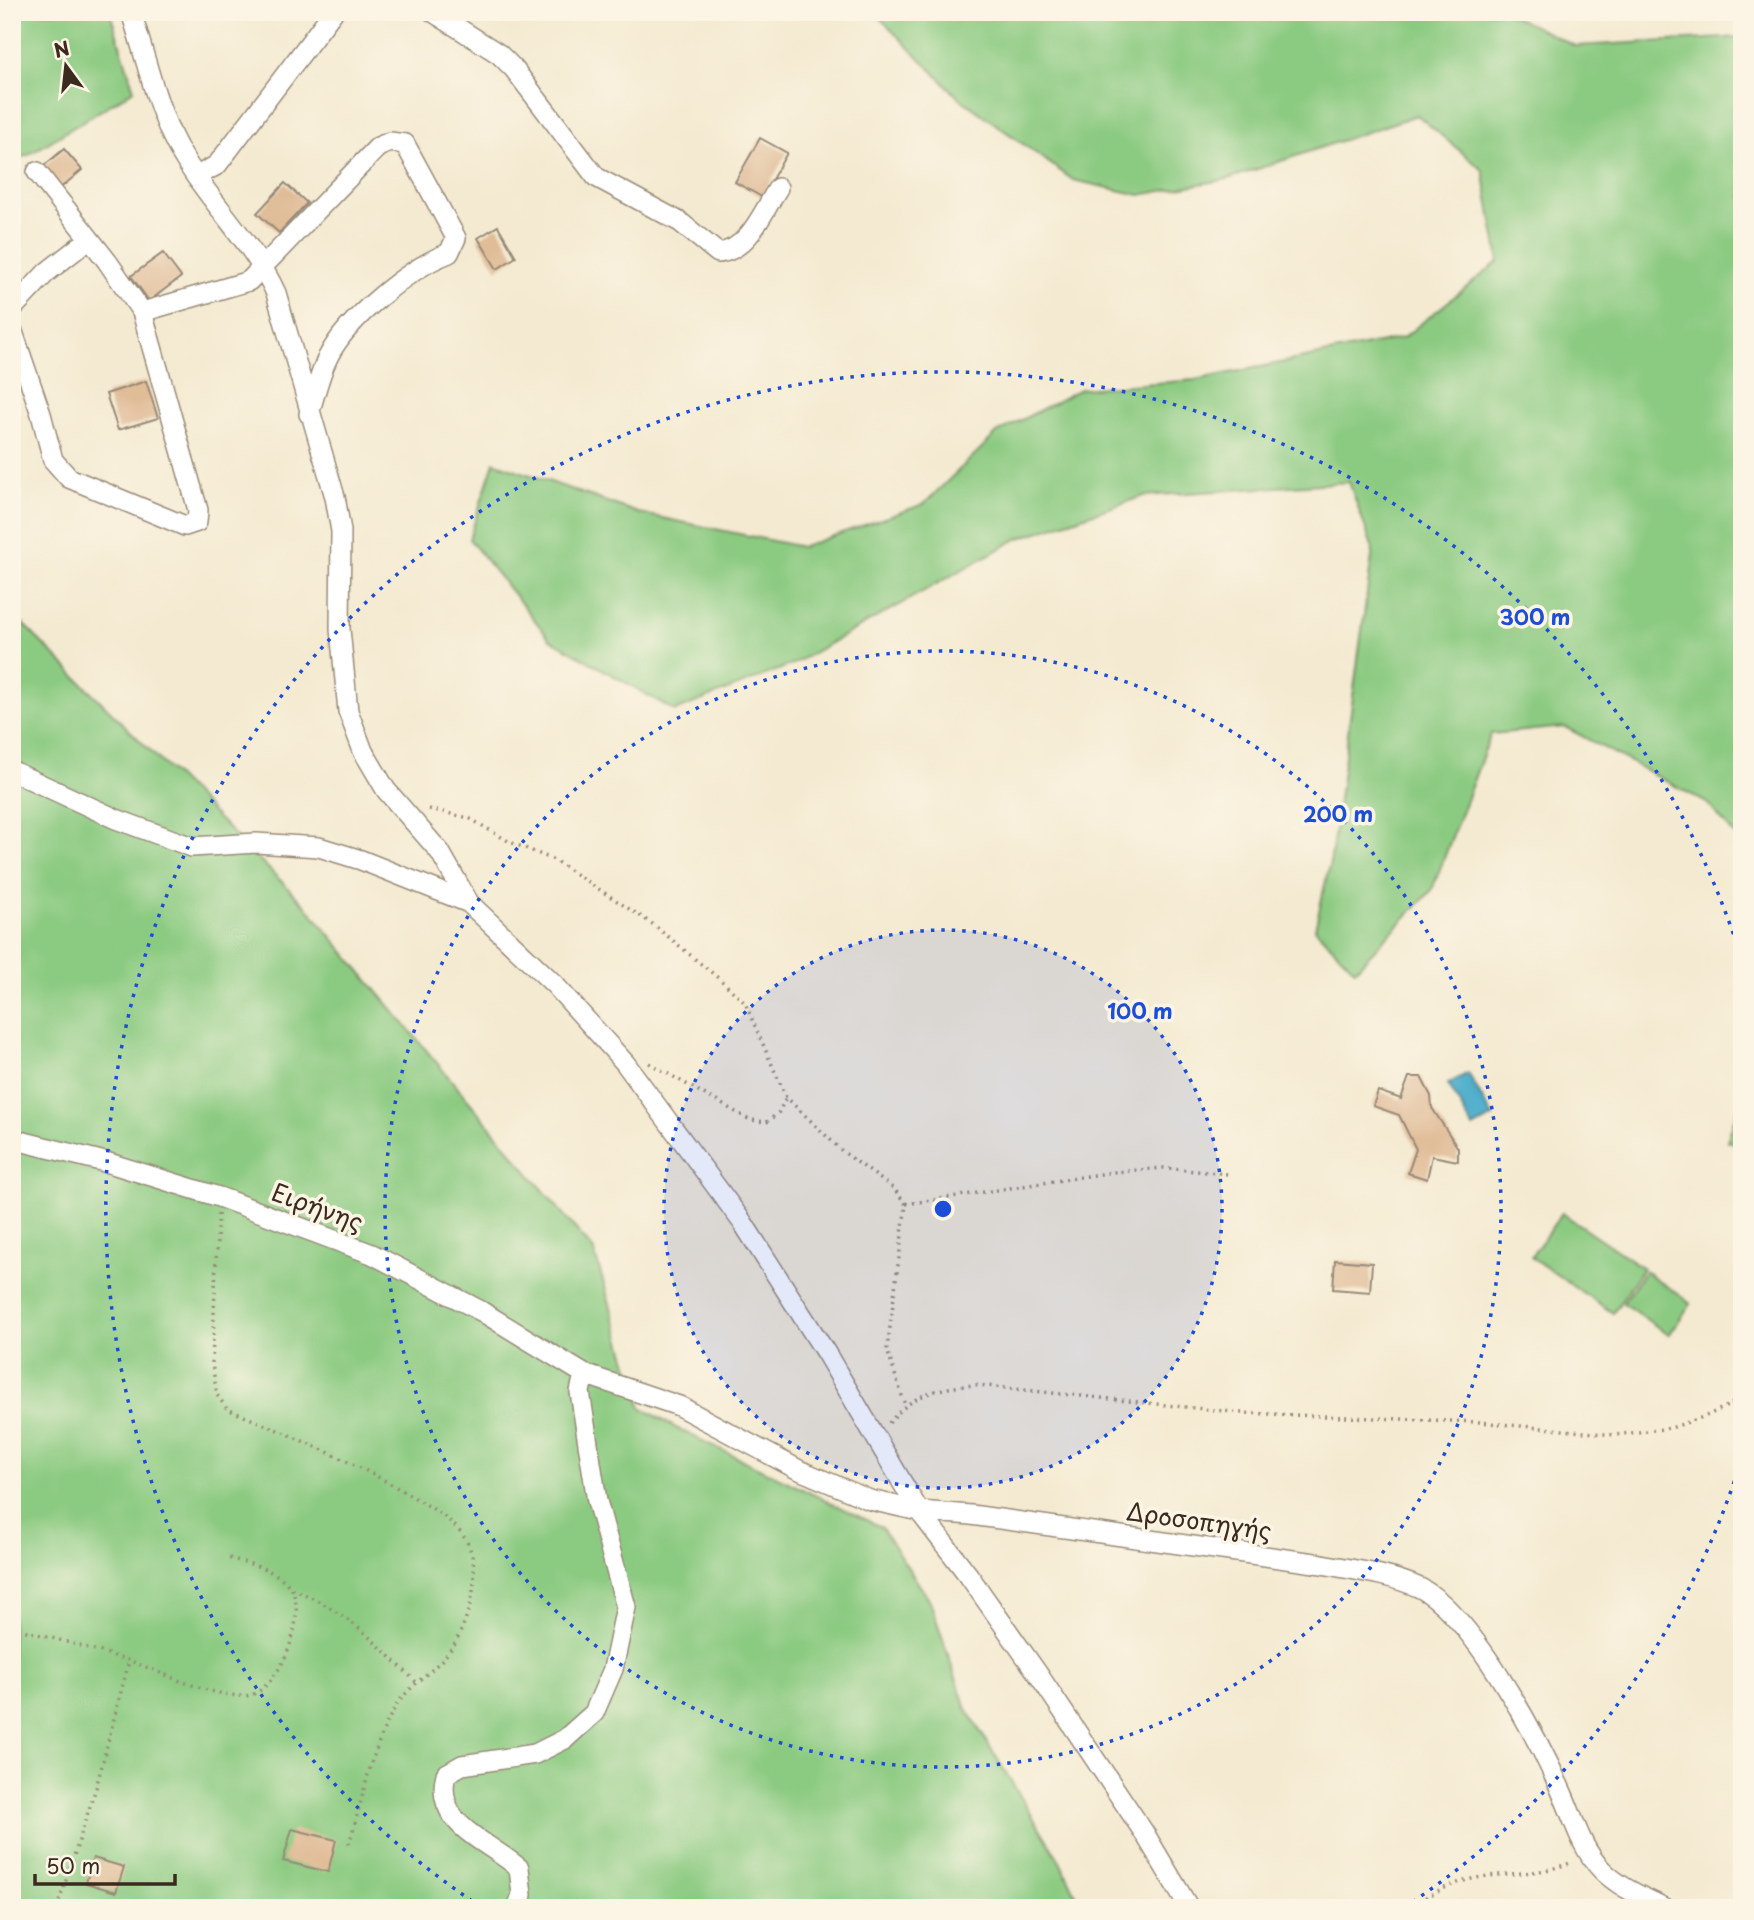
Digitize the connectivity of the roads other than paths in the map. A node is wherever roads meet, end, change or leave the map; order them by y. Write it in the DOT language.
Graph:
graph roads {
  1 [pos="131,12"];
  2 [pos="332,12"];
  3 [pos="433,12"];
  4 [pos="37,172"];
  5 [pos="197,176"];
  6 [pos="778,188"];
  7 [pos="88,240"];
  8 [pos="264,267"];
  9 [pos="12,309"];
  10 [pos="142,312"];
  11 [pos="12,330"];
  12 [pos="309,414"];
  13 [pos="12,771"];
  14 [pos="469,903"];
  15 [pos="12,1139"];
  16 [pos="584,1374"];
  17 [pos="919,1511"];
  18 [pos="517,1908"];
  19 [pos="1189,1908"];
  20 [pos="1665,1908"];
  1 -- 5 [label="street"];
  2 -- 5 [label="street"];
  3 -- 6 [label="street"];
  4 -- 7 [label="street"];
  5 -- 8 [label="street"];
  7 -- 9 [label="street"];
  7 -- 10 [label="street"];
  8 -- 10 [label="street"];
  8 -- 12 [label="street"];
  8 -- 12 [label="street"];
  10 -- 11 [label="street"];
  12 -- 14 [label="street"];
  13 -- 14 [label="street"];
  14 -- 17 [label="street"];
  15 -- 16 [label="street, Ειρήνης"];
  16 -- 17 [label="street, Δροσοπηγής"];
  16 -- 18 [label="street"];
  17 -- 19 [label="street"];
  17 -- 20 [label="street, Δροσοπηγής"];
}
